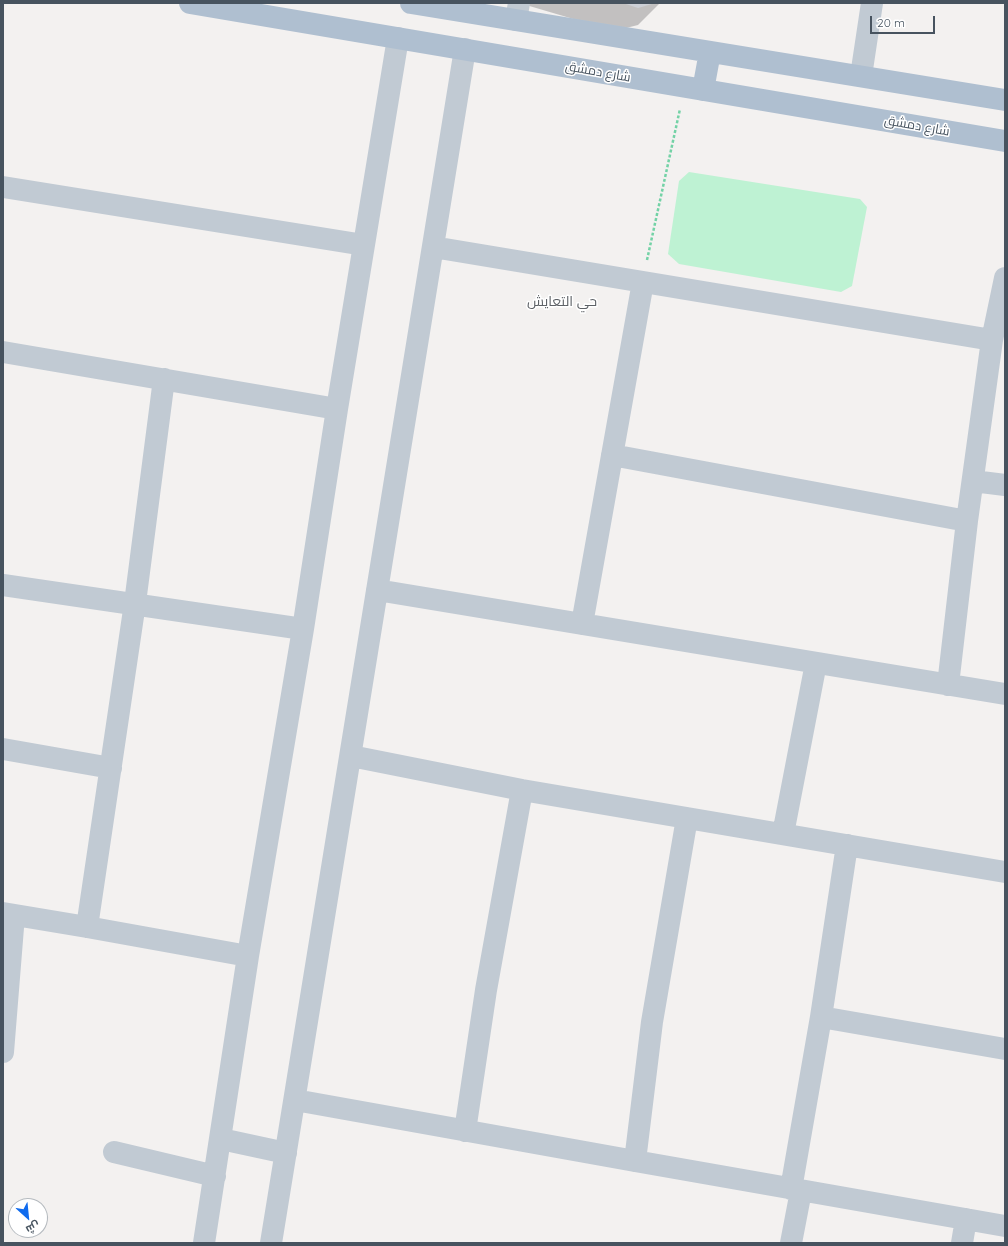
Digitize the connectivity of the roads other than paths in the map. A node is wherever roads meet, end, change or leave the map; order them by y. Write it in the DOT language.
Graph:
graph roads {
  1 [pos="190,3"];
  2 [pos="411,3"];
  3 [pos="872,3"];
  4 [pos="518,12"];
  5 [pos="398,38"];
  6 [pos="465,49"];
  7 [pos="710,52"];
  8 [pos="861,76"];
  9 [pos="694,88"];
  10 [pos="1005,100"];
  11 [pos="1005,141"];
  12 [pos="3,187"];
  13 [pos="364,246"];
  14 [pos="434,247"];
  15 [pos="1005,278"];
  16 [pos="643,282"];
  17 [pos="992,340"];
  18 [pos="3,352"];
  19 [pos="164,379"];
  20 [pos="337,410"];
  21 [pos="612,455"];
  22 [pos="973,481"];
  23 [pos="1005,485"];
  24 [pos="967,521"];
  25 [pos="3,585"];
  26 [pos="378,590"];
  27 [pos="135,603"];
  28 [pos="582,624"];
  29 [pos="303,629"];
  30 [pos="816,663"];
  31 [pos="948,685"];
  32 [pos="1005,694"];
  33 [pos="3,749"];
  34 [pos="351,756"];
  35 [pos="111,768"];
  36 [pos="522,790"];
  37 [pos="687,818"];
  38 [pos="783,834"];
  39 [pos="847,845"];
  40 [pos="1005,872"];
  41 [pos="8,914"];
  42 [pos="87,927"];
  43 [pos="248,956"];
  44 [pos="821,1017"];
  45 [pos="1005,1049"];
  46 [pos="3,1052"];
  47 [pos="295,1100"];
  48 [pos="465,1131"];
  49 [pos="221,1139"];
  50 [pos="114,1152"];
  51 [pos="286,1153"];
  52 [pos="635,1161"];
  53 [pos="215,1176"];
  54 [pos="796,1190"];
  55 [pos="966,1219"];
  56 [pos="1005,1226"];
  57 [pos="204,1243"];
  58 [pos="271,1243"];
  59 [pos="791,1243"];
  60 [pos="962,1243"];
  1 -- 5 [label="main road, شارع دمشق"];
  2 -- 4 [label="main road"];
  3 -- 8 [label="street"];
  4 -- 7 [label="main road"];
  5 -- 6 [label="main road, شارع دمشق"];
  5 -- 13 [label="street"];
  6 -- 9 [label="main road, شارع دمشق"];
  6 -- 14 [label="street"];
  7 -- 8 [label="main road"];
  7 -- 9 [label="main road"];
  8 -- 10 [label="main road"];
  9 -- 11 [label="main road, شارع دمشق"];
  12 -- 13 [label="street"];
  13 -- 20 [label="street"];
  14 -- 16 [label="street"];
  14 -- 26 [label="street"];
  15 -- 17 [label="street"];
  16 -- 17 [label="street"];
  16 -- 21 [label="street"];
  17 -- 22 [label="street"];
  18 -- 19 [label="street"];
  19 -- 20 [label="street"];
  19 -- 27 [label="street"];
  20 -- 29 [label="street"];
  21 -- 24 [label="street"];
  21 -- 28 [label="street"];
  22 -- 23 [label="street"];
  22 -- 24 [label="street"];
  24 -- 31 [label="street"];
  25 -- 27 [label="street"];
  26 -- 28 [label="street"];
  26 -- 34 [label="street"];
  27 -- 29 [label="street"];
  27 -- 35 [label="street"];
  28 -- 30 [label="street"];
  29 -- 43 [label="street"];
  30 -- 31 [label="street"];
  30 -- 38 [label="street"];
  31 -- 32 [label="street"];
  33 -- 35 [label="street"];
  34 -- 36 [label="street"];
  34 -- 47 [label="street"];
  35 -- 42 [label="street"];
  36 -- 37 [label="street"];
  36 -- 48 [label="street"];
  37 -- 38 [label="street"];
  37 -- 52 [label="street"];
  38 -- 39 [label="street"];
  39 -- 40 [label="street"];
  39 -- 44 [label="street"];
  41 -- 42 [label="street"];
  41 -- 46 [label="street"];
  42 -- 43 [label="street"];
  43 -- 49 [label="street"];
  44 -- 45 [label="street"];
  44 -- 54 [label="street"];
  47 -- 48 [label="street"];
  47 -- 51 [label="street"];
  48 -- 52 [label="street"];
  49 -- 51 [label="street"];
  49 -- 53 [label="street"];
  50 -- 53 [label="street"];
  51 -- 58 [label="street"];
  52 -- 54 [label="street"];
  53 -- 57 [label="street"];
  54 -- 55 [label="street"];
  54 -- 59 [label="street"];
  55 -- 56 [label="street"];
  55 -- 60 [label="street"];
}
